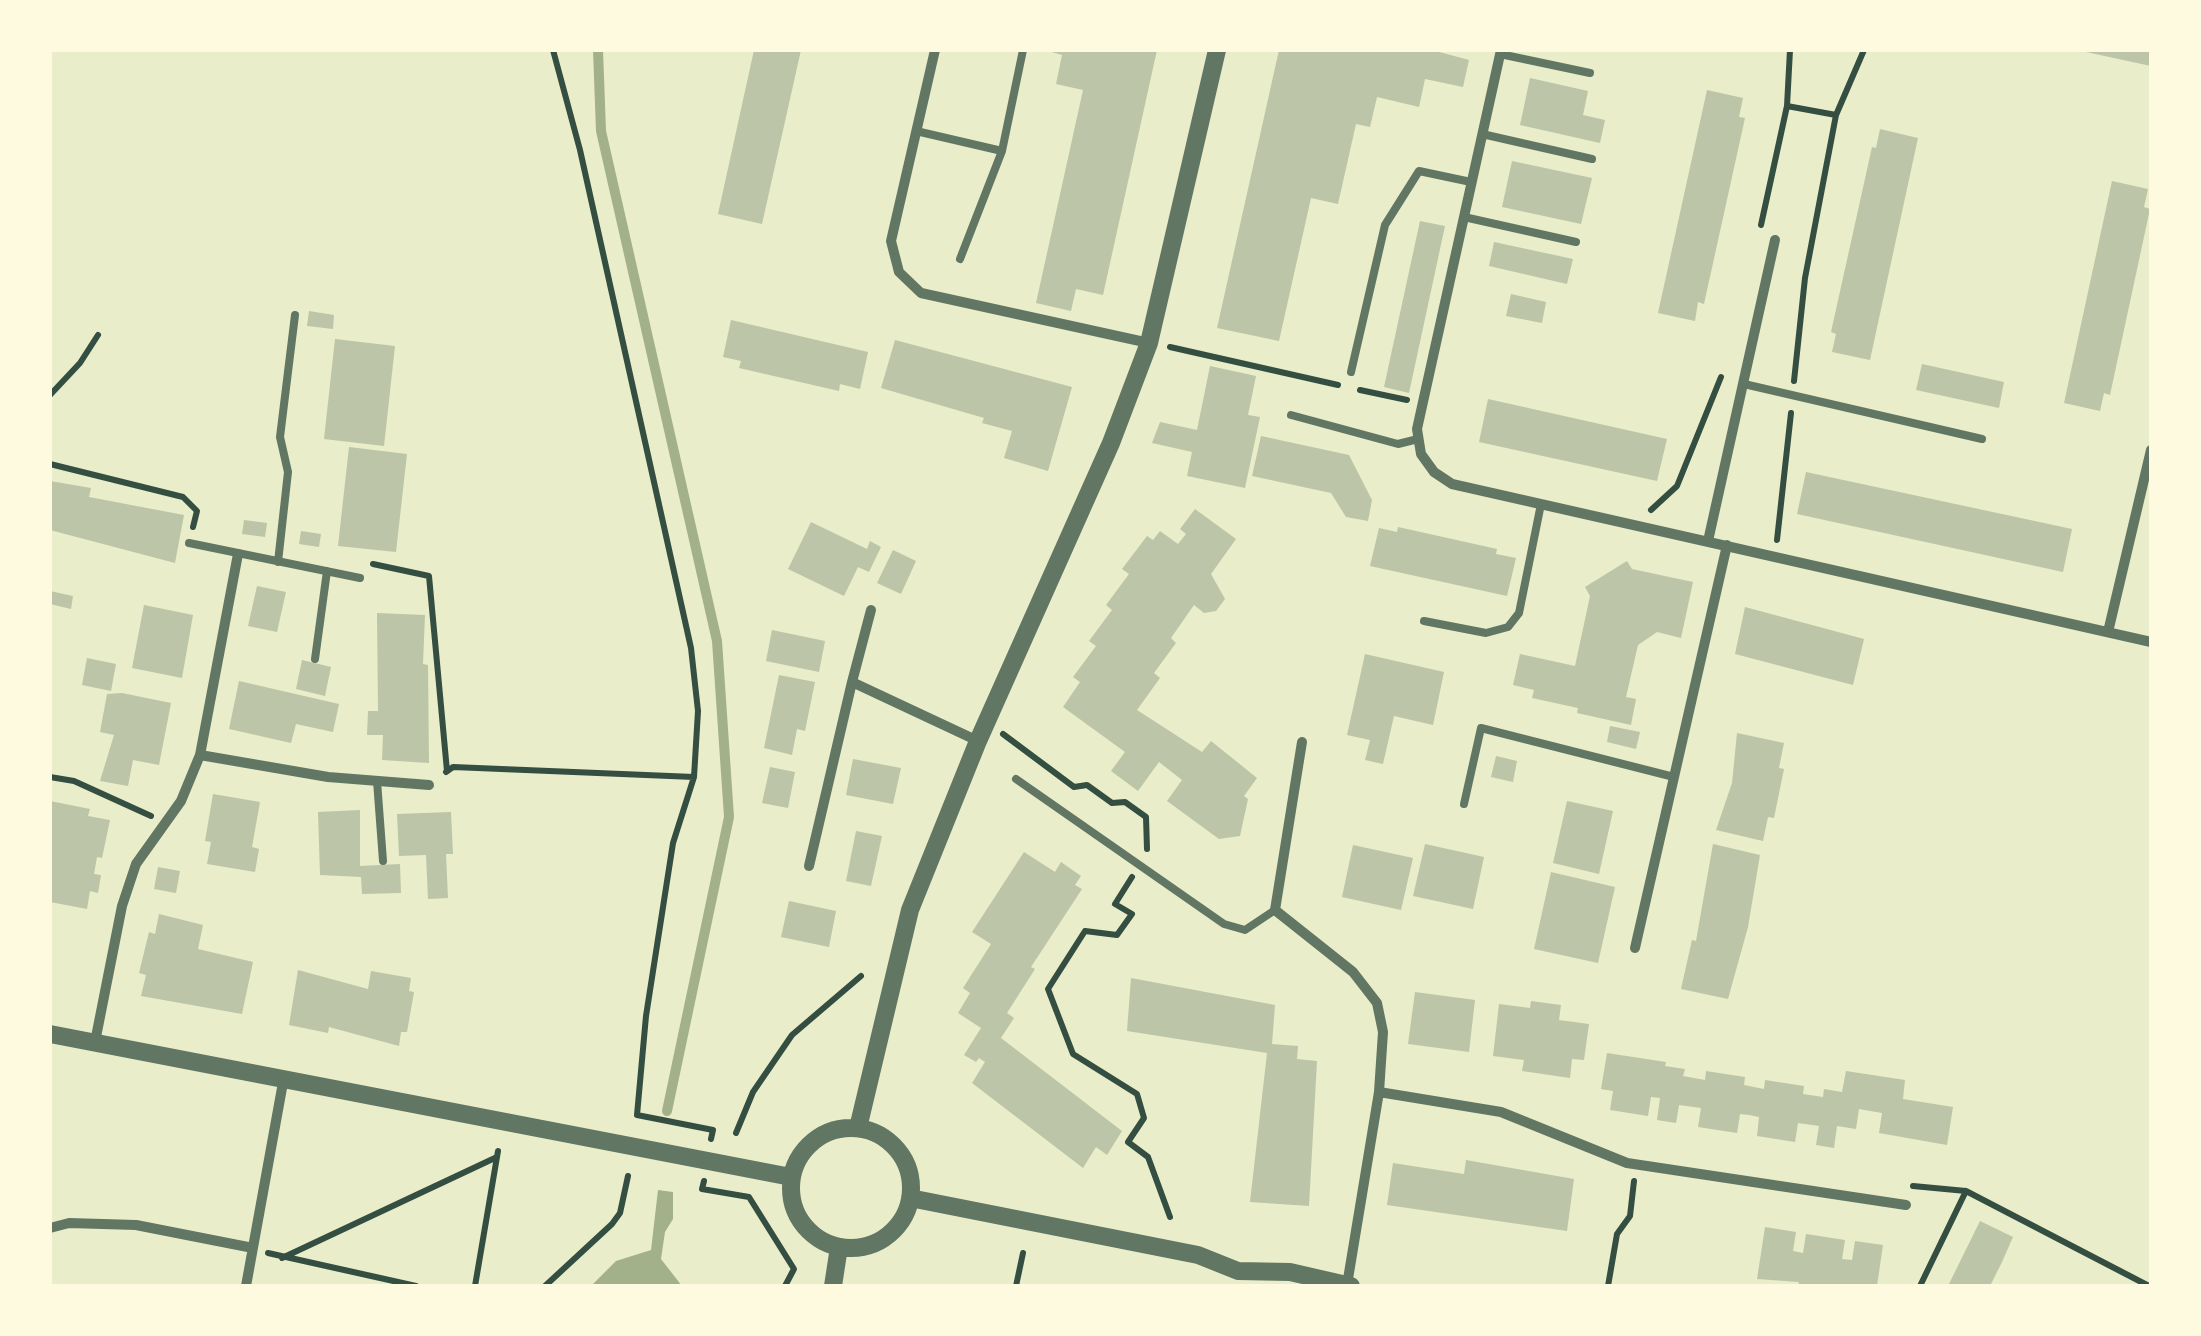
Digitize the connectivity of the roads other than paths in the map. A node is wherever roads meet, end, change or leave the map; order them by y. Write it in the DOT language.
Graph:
graph roads {
  1 [pos="935,50"];
  2 [pos="1023,50"];
  3 [pos="1218,50"];
  4 [pos="1500,52"];
  5 [pos="1590,73"];
  6 [pos="916,131"];
  7 [pos="1482,134"];
  8 [pos="1002,151"];
  9 [pos="1592,159"];
  10 [pos="1471,182"];
  11 [pos="1464,217"];
  12 [pos="1775,240"];
  13 [pos="1576,242"];
  14 [pos="960,259"];
  15 [pos="294,315"];
  16 [pos="1149,343"];
  17 [pos="1351,372"];
  18 [pos="1744,384"];
  19 [pos="1291,415"];
  20 [pos="1418,439"];
  21 [pos="1982,439"];
  22 [pos="2151,450"];
  23 [pos="1542,504"];
  24 [pos="1708,541"];
  25 [pos="189,544"];
  26 [pos="1726,544"];
  27 [pos="238,554"];
  28 [pos="278,562"];
  29 [pos="326,572"];
  30 [pos="360,578"];
  31 [pos="871,610"];
  32 [pos="1424,621"];
  33 [pos="2108,632"];
  34 [pos="2151,642"];
  35 [pos="315,659"];
  36 [pos="852,682"];
  37 [pos="978,741"];
  38 [pos="1302,742"];
  39 [pos="200,755"];
  40 [pos="1674,777"];
  41 [pos="1016,779"];
  42 [pos="377,781"];
  43 [pos="430,785"];
  44 [pos="1464,804"];
  45 [pos="383,860"];
  46 [pos="810,866"];
  47 [pos="1275,910"];
  48 [pos="1635,948"];
  49 [pos="50,1034"];
  50 [pos="95,1042"];
  51 [pos="284,1076"];
  52 [pos="1379,1092"];
  53 [pos="858,1128"];
  54 [pos="791,1178"];
  55 [pos="910,1198"];
  56 [pos="1906,1205"];
  57 [pos="50,1228"];
  58 [pos="839,1247"];
  59 [pos="253,1248"];
  60 [pos="246,1286"];
  61 [pos="833,1286"];
  62 [pos="1349,1286"];
  1 -- 6 [label="street"];
  2 -- 8 [label="lane"];
  3 -- 16 [label="street"];
  4 -- 5 [label="lane"];
  4 -- 7 [label="street"];
  6 -- 8 [label="lane"];
  6 -- 16 [label="street"];
  7 -- 9 [label="lane"];
  7 -- 10 [label="street"];
  8 -- 14 [label="lane"];
  10 -- 11 [label="street"];
  10 -- 17 [label="lane"];
  11 -- 13 [label="lane"];
  11 -- 20 [label="street"];
  12 -- 18 [label="street"];
  15 -- 28 [label="lane"];
  16 -- 37 [label="street"];
  18 -- 21 [label="lane"];
  18 -- 24 [label="street"];
  19 -- 20 [label="lane"];
  20 -- 23 [label="street"];
  22 -- 33 [label="street"];
  23 -- 24 [label="street"];
  23 -- 32 [label="lane"];
  24 -- 26 [label="street"];
  25 -- 27 [label="lane"];
  26 -- 33 [label="street"];
  26 -- 40 [label="street"];
  27 -- 28 [label="lane"];
  27 -- 39 [label="street"];
  28 -- 29 [label="lane"];
  29 -- 30 [label="lane"];
  29 -- 35 [label="lane"];
  31 -- 36 [label="street"];
  33 -- 34 [label="street"];
  36 -- 37 [label="street"];
  36 -- 46 [label="street"];
  37 -- 53 [label="street"];
  38 -- 47 [label="street"];
  39 -- 42 [label="street"];
  39 -- 50 [label="street"];
  40 -- 44 [label="lane"];
  40 -- 48 [label="street"];
  41 -- 47 [label="lane"];
  42 -- 43 [label="street"];
  42 -- 45 [label="lane"];
  47 -- 52 [label="street"];
  49 -- 50 [label="street"];
  50 -- 51 [label="street"];
  51 -- 54 [label="street"];
  51 -- 59 [label="street"];
  52 -- 56 [label="street"];
  52 -- 62 [label="street"];
  53 -- 54 [label="street"];
  53 -- 55 [label="street"];
  54 -- 58 [label="street"];
  55 -- 58 [label="street"];
  55 -- 62 [label="street"];
  57 -- 59 [label="street"];
  58 -- 61 [label="street"];
  59 -- 60 [label="street"];
}
